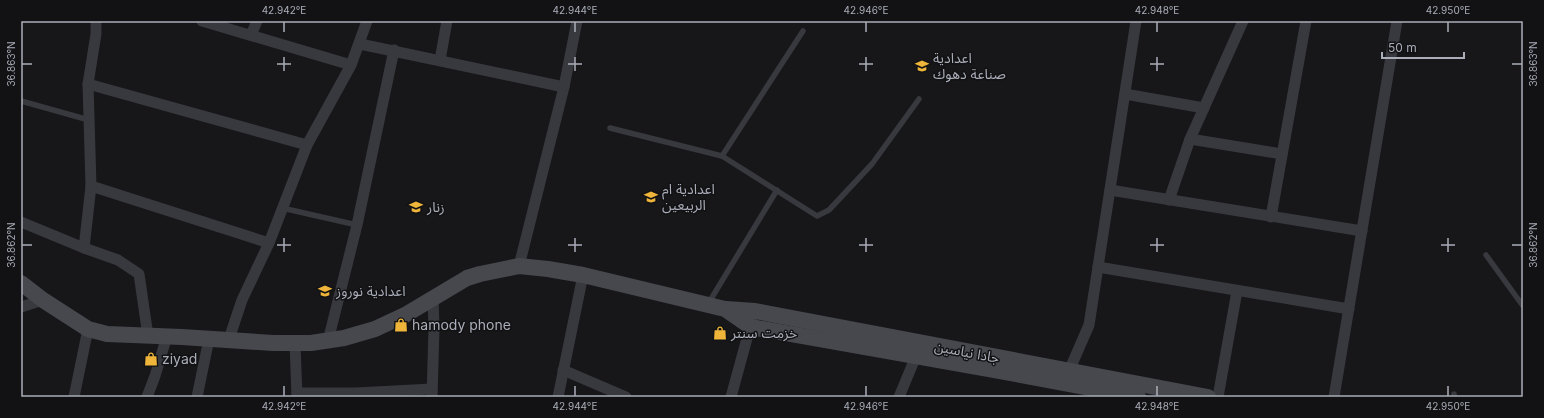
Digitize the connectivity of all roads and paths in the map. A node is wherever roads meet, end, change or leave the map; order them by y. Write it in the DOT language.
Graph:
graph roads {
  1 [pos="96,21"];
  2 [pos="202,21"];
  3 [pos="257,21"];
  4 [pos="367,21"];
  5 [pos="447,21"];
  6 [pos="577,21"];
  7 [pos="1136,21"];
  8 [pos="1243,21"];
  9 [pos="1306,21"];
  10 [pos="1396,21"];
  11 [pos="803,31"];
  12 [pos="251,35"];
  13 [pos="360,44"];
  14 [pos="394,50"];
  15 [pos="440,60"];
  16 [pos="351,65"];
  17 [pos="88,84"];
  18 [pos="564,87"];
  19 [pos="1125,94"];
  20 [pos="919,99"];
  21 [pos="21,101"];
  22 [pos="1204,108"];
  23 [pos="89,120"];
  24 [pos="610,128"];
  25 [pos="1190,140"];
  26 [pos="306,145"];
  27 [pos="1282,154"];
  28 [pos="722,156"];
  29 [pos="91,186"];
  30 [pos="777,190"];
  31 [pos="1110,190"];
  32 [pos="1169,200"];
  33 [pos="282,208"];
  34 [pos="1271,217"];
  35 [pos="21,222"];
  36 [pos="358,225"];
  37 [pos="1362,231"];
  38 [pos="268,243"];
  39 [pos="84,248"];
  40 [pos="1486,255"];
  41 [pos="519,266"];
  42 [pos="1098,267"];
  43 [pos="583,275"];
  44 [pos="21,283"];
  45 [pos="1237,291"];
  46 [pos="433,298"];
  47 [pos="43,300"];
  48 [pos="707,306"];
  49 [pos="1523,306"];
  50 [pos="21,307"];
  51 [pos="725,309"];
  52 [pos="1349,309"];
  53 [pos="755,311"];
  54 [pos="751,327"];
  55 [pos="88,329"];
  56 [pos="148,336"];
  57 [pos="166,336"];
  58 [pos="209,339"];
  59 [pos="229,339"];
  60 [pos="328,341"];
  61 [pos="295,343"];
  62 [pos="916,356"];
  63 [pos="563,370"];
  64 [pos="1069,371"];
  65 [pos="432,393"];
  66 [pos="297,395"];
  67 [pos="357,395"];
  68 [pos="74,397"];
  69 [pos="147,397"];
  70 [pos="197,397"];
  71 [pos="558,397"];
  72 [pos="626,397"];
  73 [pos="731,397"];
  74 [pos="899,397"];
  75 [pos="1138,397"];
  76 [pos="1203,397"];
  77 [pos="1218,397"];
  78 [pos="1334,397"];
  1 -- 17 [label="street"];
  2 -- 12 [label="street"];
  3 -- 12 [label="street"];
  4 -- 13 [label="street"];
  5 -- 15 [label="street"];
  6 -- 18 [label="street"];
  7 -- 19 [label="street"];
  8 -- 22 [label="street"];
  9 -- 27 [label="street"];
  10 -- 37 [label="street"];
  11 -- 28 [label="lane"];
  12 -- 16 [label="street"];
  13 -- 14 [label="street"];
  13 -- 16 [label="street"];
  14 -- 15 [label="street"];
  14 -- 36 [label="street"];
  15 -- 18 [label="street"];
  16 -- 26 [label="street"];
  17 -- 23 [label="street"];
  17 -- 26 [label="street"];
  18 -- 41 [label="street"];
  19 -- 22 [label="street"];
  19 -- 31 [label="street"];
  20 -- 30 [label="lane"];
  21 -- 23 [label="lane"];
  22 -- 25 [label="street"];
  23 -- 29 [label="street"];
  24 -- 28 [label="lane"];
  25 -- 27 [label="street"];
  25 -- 32 [label="street"];
  26 -- 33 [label="street"];
  27 -- 34 [label="street"];
  28 -- 30 [label="lane"];
  29 -- 38 [label="street"];
  29 -- 39 [label="street"];
  30 -- 48 [label="lane"];
  31 -- 32 [label="street"];
  31 -- 42 [label="street"];
  32 -- 34 [label="street"];
  33 -- 36 [label="lane"];
  33 -- 38 [label="street"];
  34 -- 37 [label="street"];
  35 -- 39 [label="street"];
  36 -- 60 [label="street"];
  37 -- 52 [label="street"];
  38 -- 59 [label="street"];
  39 -- 56 [label="street"];
  40 -- 49 [label="lane"];
  41 -- 43 [label="street, جادا نیاسین"];
  41 -- 46 [label="street, جادا نیاسین"];
  42 -- 45 [label="street"];
  42 -- 64 [label="street"];
  43 -- 48 [label="street, جادا نیاسین"];
  43 -- 63 [label="street"];
  44 -- 47 [label="street, جادا نیاسین"];
  45 -- 52 [label="street"];
  45 -- 77 [label="street"];
  46 -- 60 [label="street, جادا نیاسین"];
  46 -- 65 [label="street"];
  47 -- 50 [label="street"];
  47 -- 55 [label="street, جادا نیاسین"];
  48 -- 51 [label="street, جادا نیاسین"];
  51 -- 53 [label="street, جادا نیاسین"];
  51 -- 54 [label="street"];
  52 -- 78 [label="street"];
  53 -- 54 [label="street"];
  53 -- 64 [label="street, جادا نیاسین"];
  54 -- 62 [label="street, جادا نیاسین"];
  54 -- 73 [label="street"];
  55 -- 56 [label="street, جادا نیاسین"];
  55 -- 68 [label="street"];
  56 -- 57 [label="street, جادا نیاسین"];
  57 -- 58 [label="street, جادا نیاسین"];
  57 -- 69 [label="street"];
  58 -- 59 [label="street, جادا نیاسین"];
  58 -- 70 [label="street"];
  59 -- 61 [label="street, جادا نیاسین"];
  60 -- 61 [label="street, جادا نیاسین"];
  61 -- 66 [label="street"];
  62 -- 74 [label="street"];
  62 -- 75 [label="street, جادا نیاسین"];
  63 -- 71 [label="street"];
  63 -- 72 [label="street"];
  64 -- 76 [label="street, جادا نیاسین"];
  65 -- 67 [label="street"];
  66 -- 67 [label="street"];
}
